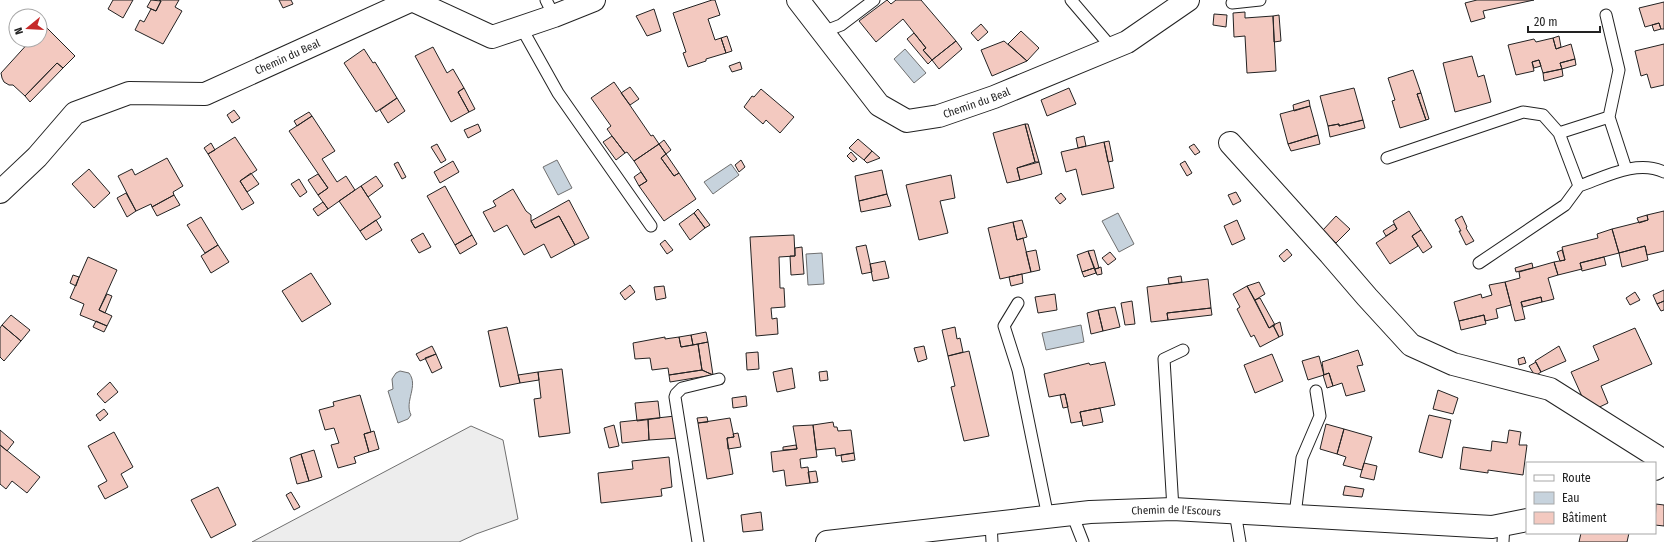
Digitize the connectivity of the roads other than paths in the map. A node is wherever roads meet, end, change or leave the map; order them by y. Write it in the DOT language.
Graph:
graph roads {
  1 [pos="594,0"];
  2 [pos="798,0"];
  3 [pos="874,0"];
  4 [pos="1071,0"];
  5 [pos="1188,0"];
  6 [pos="1260,0"];
  7 [pos="398,3"];
  8 [pos="1232,3"];
  9 [pos="550,8"];
  10 [pos="1606,15"];
  11 [pos="521,27"];
  12 [pos="823,32"];
  13 [pos="1112,48"];
  14 [pos="1608,117"];
  15 [pos="1559,134"];
  16 [pos="1230,143"];
  17 [pos="1387,158"];
  18 [pos="1626,169"];
  19 [pos="1664,172"];
  20 [pos="1579,186"];
  21 [pos="0,192"];
  22 [pos="651,226"];
  23 [pos="1479,263"];
  24 [pos="1018,303"];
  25 [pos="1183,350"];
  26 [pos="719,379"];
  27 [pos="1316,390"];
  28 [pos="1664,463"];
  29 [pos="1174,509"];
  30 [pos="1235,512"];
  31 [pos="1072,514"];
  32 [pos="1295,515"];
  33 [pos="1048,517"];
  34 [pos="1526,521"];
  35 [pos="992,533"];
  36 [pos="1503,533"];
  37 [pos="698,542"];
  38 [pos="827,542"];
  39 [pos="1083,542"];
  40 [pos="1240,542"];
  1 -- 9 [label="street, Chemin du Beal"];
  2 -- 12 [label="street, Chemin du Beal"];
  3 -- 12 [label="lane"];
  4 -- 13 [label="lane"];
  5 -- 13 [label="street, Chemin du Beal"];
  6 -- 8 [label="lane"];
  7 -- 11 [label="street, Chemin du Beal"];
  7 -- 21 [label="street, Chemin du Beal"];
  9 -- 11 [label="street, Chemin du Beal"];
  10 -- 14 [label="lane"];
  11 -- 22 [label="lane"];
  12 -- 13 [label="street, Chemin du Beal"];
  14 -- 15 [label="lane"];
  14 -- 18 [label="lane"];
  15 -- 17 [label="lane"];
  15 -- 20 [label="lane"];
  16 -- 28 [label="street"];
  18 -- 19 [label="lane"];
  18 -- 20 [label="lane"];
  20 -- 23 [label="lane"];
  24 -- 33 [label="lane"];
  25 -- 29 [label="lane"];
  26 -- 37 [label="lane"];
  27 -- 32 [label="lane"];
  29 -- 30 [label="street, Chemin de l'Escours"];
  29 -- 31 [label="street, Chemin de l'Escours"];
  30 -- 32 [label="street, Chemin de l'Escours"];
  30 -- 40 [label="lane"];
  31 -- 33 [label="street, Chemin de l'Escours"];
  31 -- 39 [label="lane"];
  32 -- 36 [label="street, Chemin de l'Escours"];
  33 -- 35 [label="street, Chemin de l'Escours"];
  34 -- 36 [label="street, Chemin de l'Escours"];
  35 -- 38 [label="street, Chemin de l'Escours"];
}
